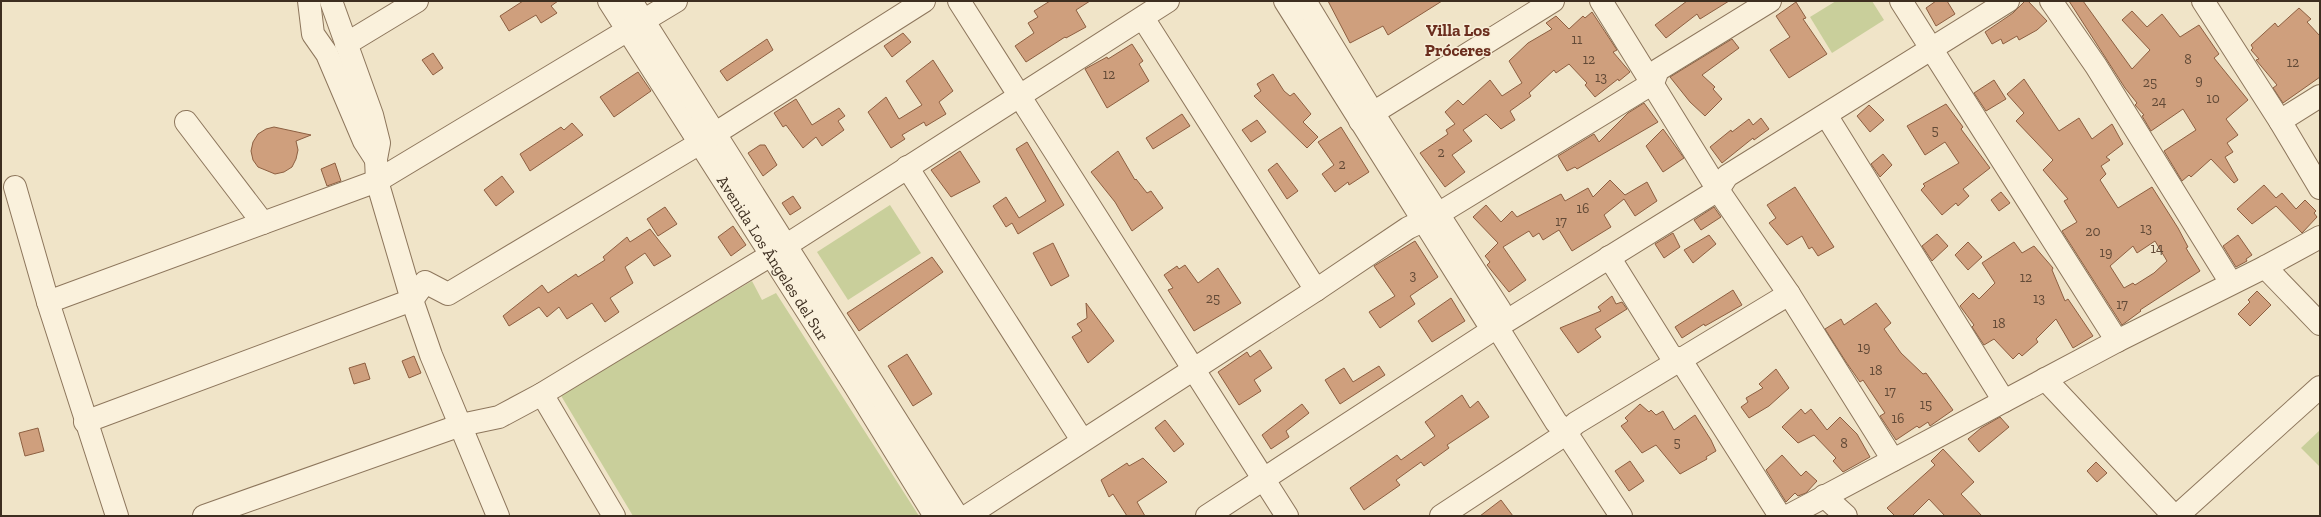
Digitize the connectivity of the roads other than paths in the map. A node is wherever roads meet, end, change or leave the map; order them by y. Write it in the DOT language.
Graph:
graph roads {
  1 [pos="309,1"];
  2 [pos="331,1"];
  3 [pos="417,1"];
  4 [pos="609,1"];
  5 [pos="631,1"];
  6 [pos="676,1"];
  7 [pos="924,1"];
  8 [pos="959,1"];
  9 [pos="1168,1"];
  10 [pos="1553,1"];
  11 [pos="1601,1"];
  12 [pos="1901,1"];
  13 [pos="2008,1"];
  14 [pos="2051,1"];
  15 [pos="2203,1"];
  16 [pos="1761,3"];
  17 [pos="1303,5"];
  18 [pos="1143,18"];
  19 [pos="636,26"];
  20 [pos="346,44"];
  21 [pos="1932,48"];
  22 [pos="1653,83"];
  23 [pos="1019,96"];
  24 [pos="2320,96"];
  25 [pos="1826,115"];
  26 [pos="1366,117"];
  27 [pos="2280,121"];
  28 [pos="186,122"];
  29 [pos="707,138"];
  30 [pos="377,151"];
  31 [pos="908,167"];
  32 [pos="377,181"];
  33 [pos="15,187"];
  34 [pos="2320,188"];
  35 [pos="1718,190"];
  36 [pos="1430,217"];
  37 [pos="263,223"];
  38 [pos="2320,237"];
  39 [pos="778,250"];
  40 [pos="1609,257"];
  41 [pos="2265,267"];
  42 [pos="2231,283"];
  43 [pos="1316,290"];
  44 [pos="1789,294"];
  45 [pos="412,300"];
  46 [pos="48,302"];
  47 [pos="2320,324"];
  48 [pos="1497,327"];
  49 [pos="2117,341"];
  50 [pos="1680,359"];
  51 [pos="1193,370"];
  52 [pos="2046,379"];
  53 [pos="2320,387"];
  54 [pos="542,394"];
  55 [pos="2004,401"];
  56 [pos="85,422"];
  57 [pos="461,425"];
  58 [pos="1565,431"];
  59 [pos="1082,440"];
  60 [pos="1893,460"];
  61 [pos="1264,480"];
  62 [pos="1824,496"];
  63 [pos="117,516"];
  64 [pos="204,516"];
  65 [pos="498,516"];
  66 [pos="614,516"];
  67 [pos="935,516"];
  68 [pos="957,516"];
  69 [pos="966,516"];
  70 [pos="1207,516"];
  71 [pos="1287,516"];
  72 [pos="1441,516"];
  73 [pos="1621,516"];
  74 [pos="1780,516"];
  75 [pos="1788,516"];
  76 [pos="1846,516"];
  77 [pos="2176,516"];
  1 -- 30 [label="street"];
  2 -- 20 [label="street"];
  3 -- 20 [label="street"];
  4 -- 19 [label="street, Avenida Los Ángeles del Sur"];
  5 -- 19 [label="street, Avenida Los Ángeles del Sur"];
  6 -- 19 [label="street"];
  7 -- 29 [label="street"];
  8 -- 23 [label="street"];
  9 -- 18 [label="street"];
  10 -- 26 [label="street"];
  11 -- 22 [label="street"];
  12 -- 21 [label="street"];
  13 -- 21 [label="street"];
  14 -- 42 [label="street"];
  15 -- 27 [label="street"];
  16 -- 22 [label="street"];
  17 -- 26 [label="street"];
  18 -- 23 [label="street"];
  18 -- 43 [label="street"];
  19 -- 29 [label="street, Avenida Los Ángeles del Sur"];
  19 -- 32 [label="street"];
  20 -- 30 [label="street"];
  21 -- 25 [label="street"];
  21 -- 49 [label="street"];
  22 -- 35 [label="street"];
  22 -- 36 [label="street"];
  23 -- 31 [label="street"];
  23 -- 51 [label="street"];
  24 -- 27 [label="street"];
  25 -- 35 [label="street"];
  25 -- 55 [label="street"];
  26 -- 36 [label="street"];
  27 -- 34 [label="street"];
  28 -- 37 [label="street"];
  29 -- 39 [label="street, Avenida Los Ángeles del Sur"];
  29 -- 45 [label="street"];
  30 -- 32 [label="street"];
  31 -- 39 [label="street"];
  31 -- 59 [label="street"];
  32 -- 37 [label="street"];
  32 -- 45 [label="street"];
  33 -- 46 [label="street"];
  35 -- 40 [label="street"];
  35 -- 44 [label="street"];
  36 -- 43 [label="street"];
  36 -- 48 [label="street"];
  37 -- 46 [label="street"];
  38 -- 41 [label="street"];
  39 -- 54 [label="street"];
  39 -- 67 [label="street, Avenida Los Ángeles del Sur"];
  39 -- 68 [label="street, Avenida Los Ángeles del Sur"];
  40 -- 48 [label="street"];
  40 -- 50 [label="street"];
  41 -- 42 [label="street"];
  41 -- 47 [label="street"];
  42 -- 49 [label="street"];
  43 -- 51 [label="street"];
  44 -- 50 [label="street"];
  44 -- 60 [label="street"];
  45 -- 56 [label="street"];
  45 -- 57 [label="street"];
  46 -- 56 [label="street"];
  48 -- 58 [label="street"];
  48 -- 61 [label="street"];
  49 -- 52 [label="street"];
  50 -- 58 [label="street"];
  50 -- 74 [label="street"];
  51 -- 59 [label="street"];
  51 -- 61 [label="street"];
  52 -- 55 [label="street"];
  52 -- 77 [label="street"];
  53 -- 77 [label="street"];
  54 -- 57 [label="street"];
  54 -- 66 [label="street"];
  55 -- 60 [label="street"];
  56 -- 63 [label="street"];
  57 -- 64 [label="street"];
  57 -- 65 [label="street"];
  58 -- 72 [label="street"];
  58 -- 73 [label="street"];
  59 -- 69 [label="street"];
  60 -- 62 [label="street"];
  61 -- 70 [label="street"];
  61 -- 71 [label="street"];
  62 -- 75 [label="street"];
  62 -- 76 [label="street"];
}
